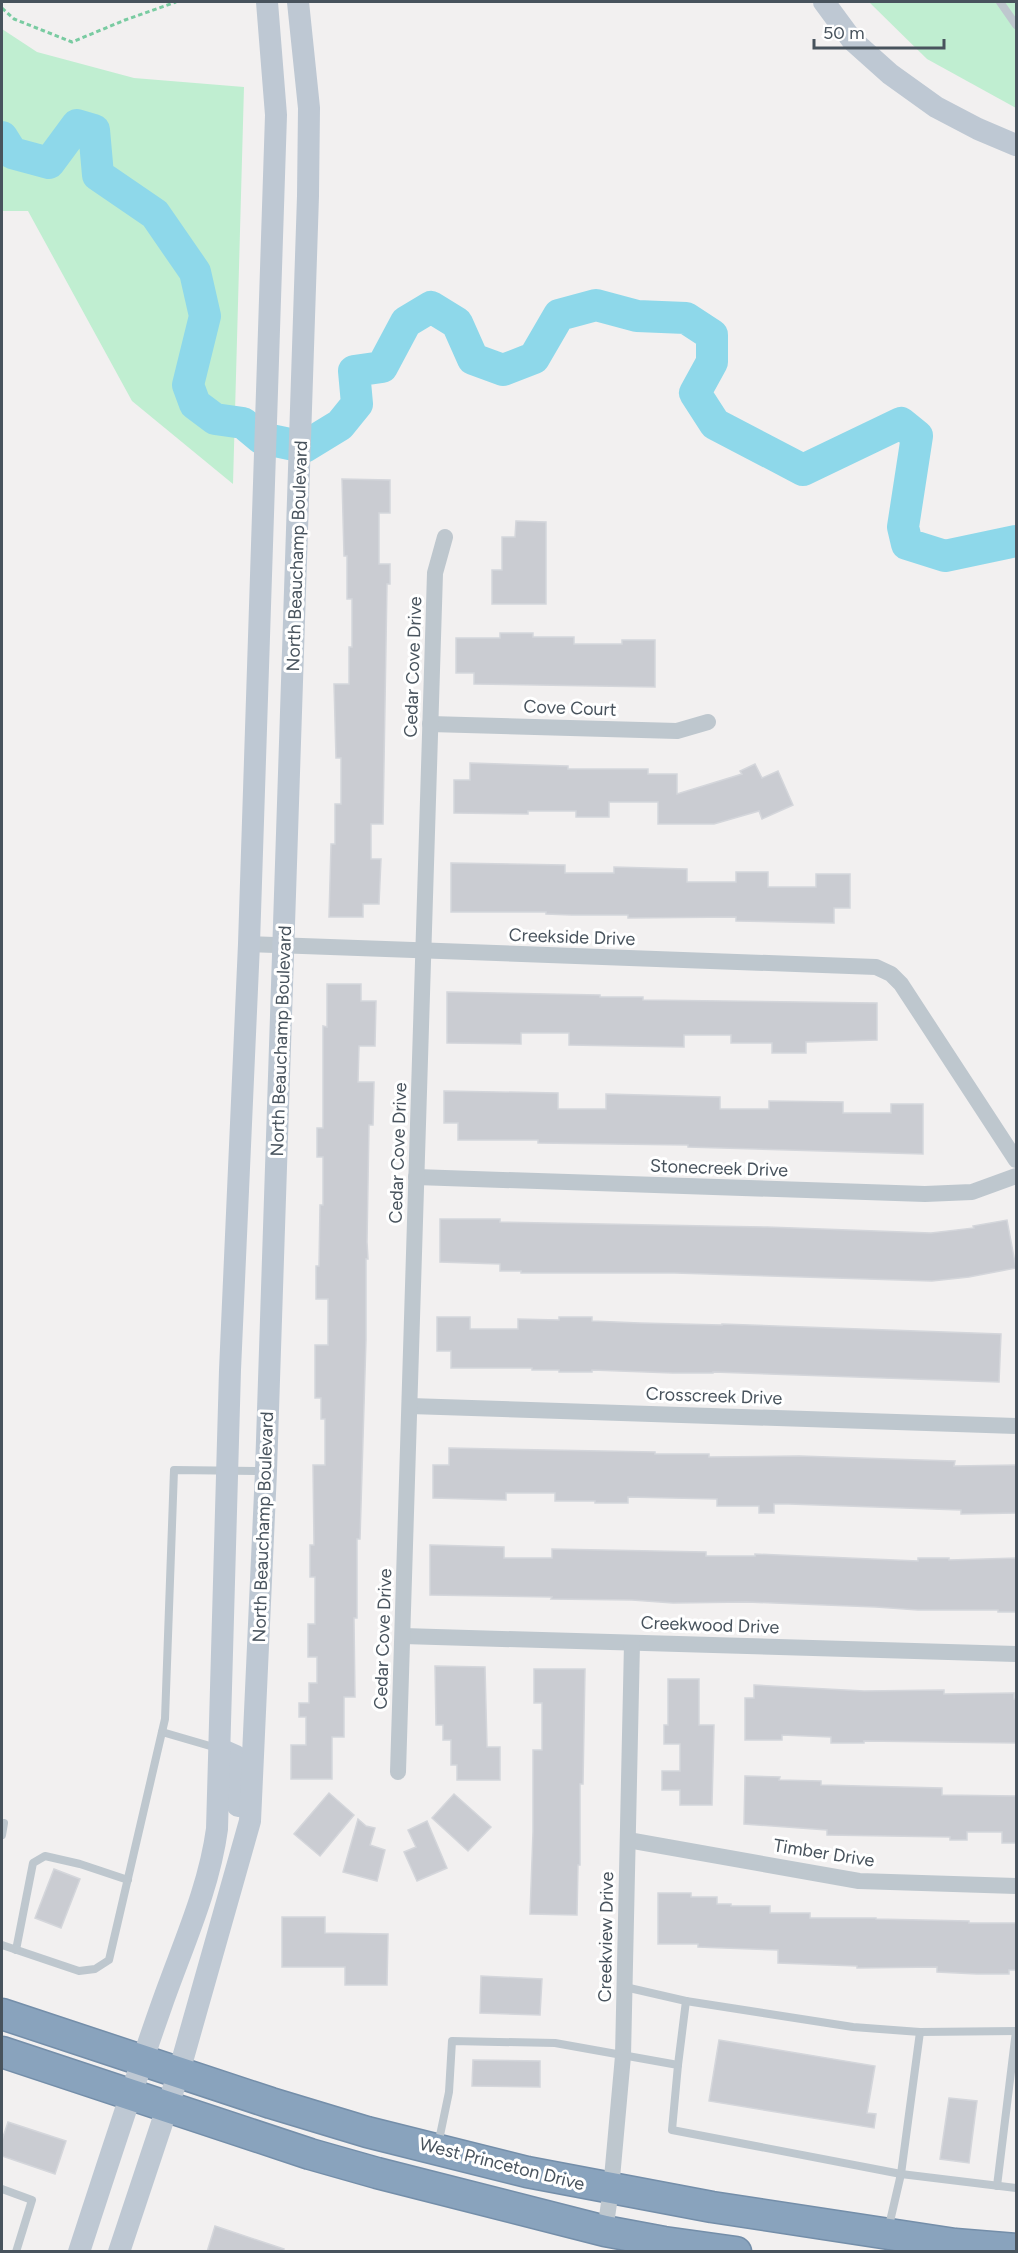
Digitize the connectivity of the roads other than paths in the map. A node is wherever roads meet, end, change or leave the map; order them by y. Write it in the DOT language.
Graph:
graph roads {
  1 [pos="267,2"];
  2 [pos="298,2"];
  3 [pos="824,2"];
  4 [pos="1000,2"];
  5 [pos="1017,25"];
  6 [pos="1017,145"];
  7 [pos="446,537"];
  8 [pos="708,722"];
  9 [pos="430,724"];
  10 [pos="249,944"];
  11 [pos="284,946"];
  12 [pos="424,952"];
  13 [pos="1017,1160"];
  14 [pos="1017,1176"];
  15 [pos="417,1177"];
  16 [pos="410,1406"];
  17 [pos="1017,1426"];
  18 [pos="228,1471"];
  19 [pos="266,1471"];
  20 [pos="403,1636"];
  21 [pos="632,1643"];
  22 [pos="1017,1654"];
  23 [pos="162,1732"];
  24 [pos="220,1749"];
  25 [pos="398,1772"];
  26 [pos="250,1821"];
  27 [pos="4,1823"];
  28 [pos="2,1835"];
  29 [pos="628,1840"];
  30 [pos="128,1880"];
  31 [pos="1017,1886"];
  32 [pos="2,1944"];
  33 [pos="16,1950"];
  34 [pos="625,1988"];
  35 [pos="686,2001"];
  36 [pos="2,2014"];
  37 [pos="1016,2031"];
  38 [pos="920,2032"];
  39 [pos="2,2052"];
  40 [pos="623,2056"];
  41 [pos="142,2059"];
  42 [pos="678,2066"];
  43 [pos="179,2072"];
  44 [pos="130,2096"];
  45 [pos="166,2107"];
  46 [pos="437,2148"];
  47 [pos="901,2174"];
  48 [pos="997,2186"];
  49 [pos="1017,2188"];
  50 [pos="2,2189"];
  51 [pos="611,2190"];
  52 [pos="887,2233"];
  53 [pos="604,2236"];
  54 [pos="1017,2249"];
  55 [pos="16,2252"];
  56 [pos="79,2252"];
  57 [pos="119,2252"];
  58 [pos="736,2252"];
  1 -- 10 [label="street, North Beauchamp Boulevard"];
  2 -- 11 [label="street, North Beauchamp Boulevard"];
  3 -- 6 [label="street"];
  4 -- 5 [label="lane"];
  7 -- 9 [label="street, Cedar Cove Drive"];
  8 -- 9 [label="street, Cove Court"];
  9 -- 12 [label="street, Cedar Cove Drive"];
  10 -- 11 [label="street, Creekside Drive"];
  10 -- 18 [label="street, North Beauchamp Boulevard"];
  11 -- 12 [label="street, Creekside Drive"];
  11 -- 19 [label="street, North Beauchamp Boulevard"];
  12 -- 13 [label="street, Creekside Drive"];
  12 -- 15 [label="street, Cedar Cove Drive"];
  14 -- 15 [label="street, Stonecreek Drive"];
  15 -- 16 [label="street, Cedar Cove Drive"];
  16 -- 17 [label="street, Crosscreek Drive"];
  16 -- 20 [label="street, Cedar Cove Drive"];
  18 -- 19 [label="lane"];
  18 -- 23 [label="lane"];
  18 -- 24 [label="street, North Beauchamp Boulevard"];
  19 -- 26 [label="street, North Beauchamp Boulevard"];
  20 -- 21 [label="street, Creekwood Drive"];
  20 -- 25 [label="street, Cedar Cove Drive"];
  21 -- 22 [label="street, Creekwood Drive"];
  21 -- 29 [label="street, Creekview Drive"];
  23 -- 24 [label="lane"];
  23 -- 30 [label="lane"];
  24 -- 26 [label="street"];
  24 -- 41 [label="street, North Beauchamp Boulevard"];
  26 -- 43 [label="street, North Beauchamp Boulevard"];
  27 -- 28 [label="lane"];
  29 -- 31 [label="street, Timber Drive"];
  29 -- 34 [label="street, Creekview Drive"];
  30 -- 33 [label="lane"];
  30 -- 33 [label="lane"];
  32 -- 33 [label="lane"];
  34 -- 35 [label="lane"];
  34 -- 40 [label="street, Creekview Drive"];
  35 -- 38 [label="lane"];
  35 -- 42 [label="lane"];
  36 -- 41 [label="highway, West Princeton Drive"];
  37 -- 38 [label="lane"];
  37 -- 48 [label="lane"];
  38 -- 47 [label="lane"];
  39 -- 44 [label="highway"];
  40 -- 42 [label="lane"];
  40 -- 46 [label="lane"];
  40 -- 51 [label="street, Creekview Drive"];
  41 -- 43 [label="highway, West Princeton Drive"];
  41 -- 44 [label="street, North Beauchamp Boulevard"];
  42 -- 47 [label="lane"];
  43 -- 45 [label="street, North Beauchamp Boulevard"];
  43 -- 46 [label="highway, West Princeton Drive"];
  44 -- 45 [label="highway"];
  44 -- 56 [label="street, North Beauchamp Boulevard"];
  45 -- 53 [label="highway"];
  45 -- 57 [label="street, North Beauchamp Boulevard"];
  46 -- 51 [label="highway, West Princeton Drive"];
  47 -- 48 [label="lane"];
  47 -- 52 [label="lane"];
  48 -- 49 [label="lane"];
  50 -- 55 [label="lane"];
  51 -- 52 [label="highway, West Princeton Drive"];
  51 -- 53 [label="street, Creekview Drive"];
  52 -- 54 [label="highway, West Princeton Drive"];
  53 -- 58 [label="highway"];
}
